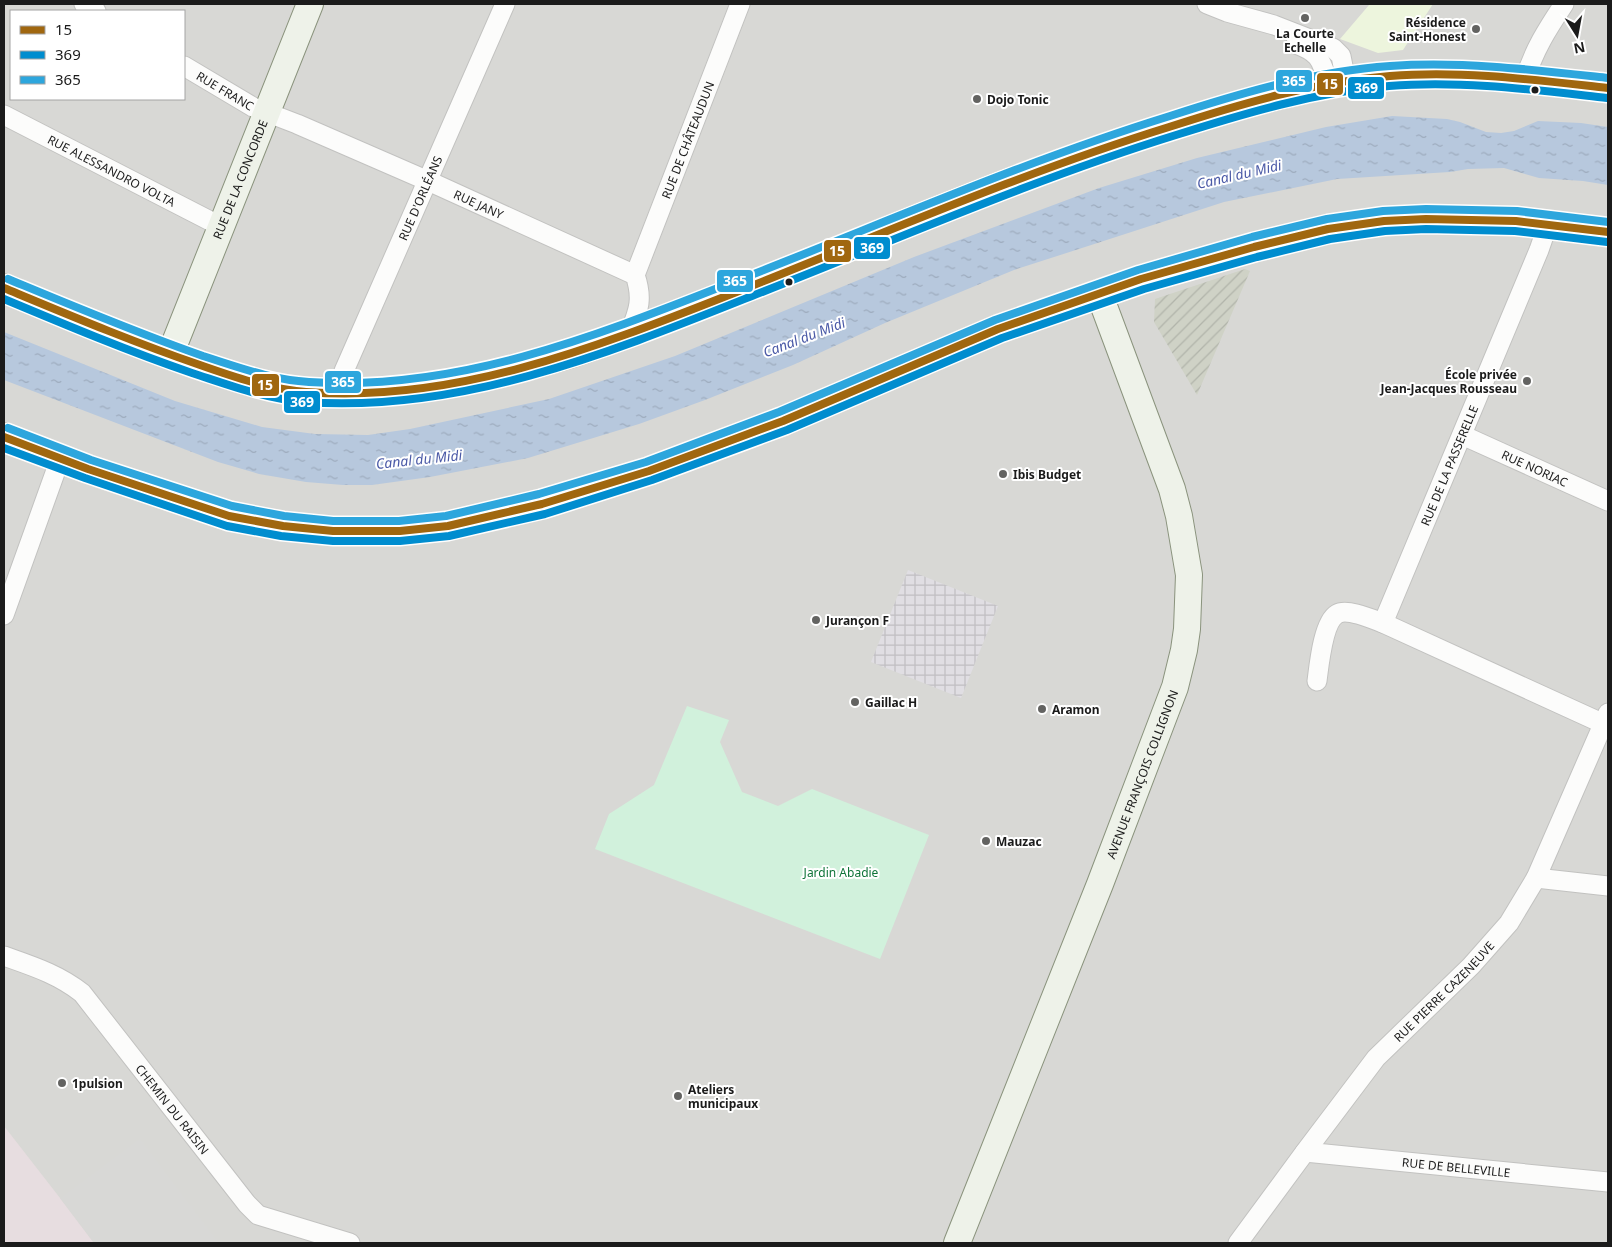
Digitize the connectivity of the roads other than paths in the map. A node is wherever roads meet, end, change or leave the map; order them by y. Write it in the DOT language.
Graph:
graph roads {
  1 [pos="310,4"];
  2 [pos="505,4"];
  3 [pos="740,4"];
  4 [pos="1207,4"];
  5 [pos="1564,4"];
  6 [pos="1247,10"];
  7 [pos="185,67"];
  8 [pos="1525,80"];
  9 [pos="1337,83"];
  10 [pos="1608,88"];
  11 [pos="267,112"];
  12 [pos="4,115"];
  13 [pos="427,181"];
  14 [pos="1548,224"];
  15 [pos="220,226"];
  16 [pos="1608,232"];
  17 [pos="635,275"];
  18 [pos="4,288"];
  19 [pos="1100,293"];
  20 [pos="630,332"];
  21 [pos="170,355"];
  22 [pos="342,394"];
  23 [pos="1462,435"];
  24 [pos="4,437"];
  25 [pos="60,459"];
  26 [pos="1608,501"];
  27 [pos="4,615"];
  28 [pos="1383,623"];
  29 [pos="1317,681"];
  30 [pos="1606,719"];
  31 [pos="1536,878"];
  32 [pos="1608,886"];
  33 [pos="4,956"];
  34 [pos="1305,1152"];
  35 [pos="1608,1182"];
  36 [pos="350,1243"];
  37 [pos="957,1243"];
  38 [pos="1238,1243"];
  1 -- 11 [label="street, RUE DE LA CONCORDE"];
  2 -- 13 [label="street, RUE D'ORLÉANS"];
  3 -- 17 [label="street, RUE DE CHÂTEAUDUN"];
  4 -- 6 [label="street"];
  5 -- 8 [label="street"];
  6 -- 9 [label="street"];
  7 -- 11 [label="street, RUE FRANC"];
  8 -- 9 [label="main road"];
  8 -- 10 [label="main road"];
  9 -- 20 [label="main road"];
  11 -- 13 [label="street, RUE JANY"];
  11 -- 15 [label="street, RUE DE LA CONCORDE"];
  12 -- 15 [label="street, RUE ALESSANDRO VOLTA"];
  13 -- 17 [label="street, RUE JANY"];
  13 -- 22 [label="street, RUE D'ORLÉANS"];
  14 -- 16 [label="main road"];
  14 -- 19 [label="main road"];
  14 -- 23 [label="street, RUE DE LA PASSERELLE"];
  15 -- 21 [label="street, RUE DE LA CONCORDE"];
  17 -- 20 [label="street"];
  18 -- 21 [label="main road"];
  19 -- 25 [label="main road"];
  19 -- 37 [label="street, AVENUE FRANÇOIS COLLIGNON"];
  20 -- 22 [label="main road"];
  21 -- 22 [label="main road"];
  23 -- 26 [label="street, RUE NORIAC"];
  23 -- 28 [label="street, RUE DE LA PASSERELLE"];
  24 -- 25 [label="main road"];
  25 -- 27 [label="street"];
  28 -- 29 [label="street"];
  28 -- 30 [label="street"];
  30 -- 31 [label="street, RUE PIERRE CAZENEUVE"];
  31 -- 32 [label="street"];
  31 -- 34 [label="street, RUE PIERRE CAZENEUVE"];
  33 -- 36 [label="street, CHEMIN DU RAISIN"];
  34 -- 35 [label="street, RUE DE BELLEVILLE"];
  34 -- 38 [label="street, RUE PIERRE CAZENEUVE"];
}
